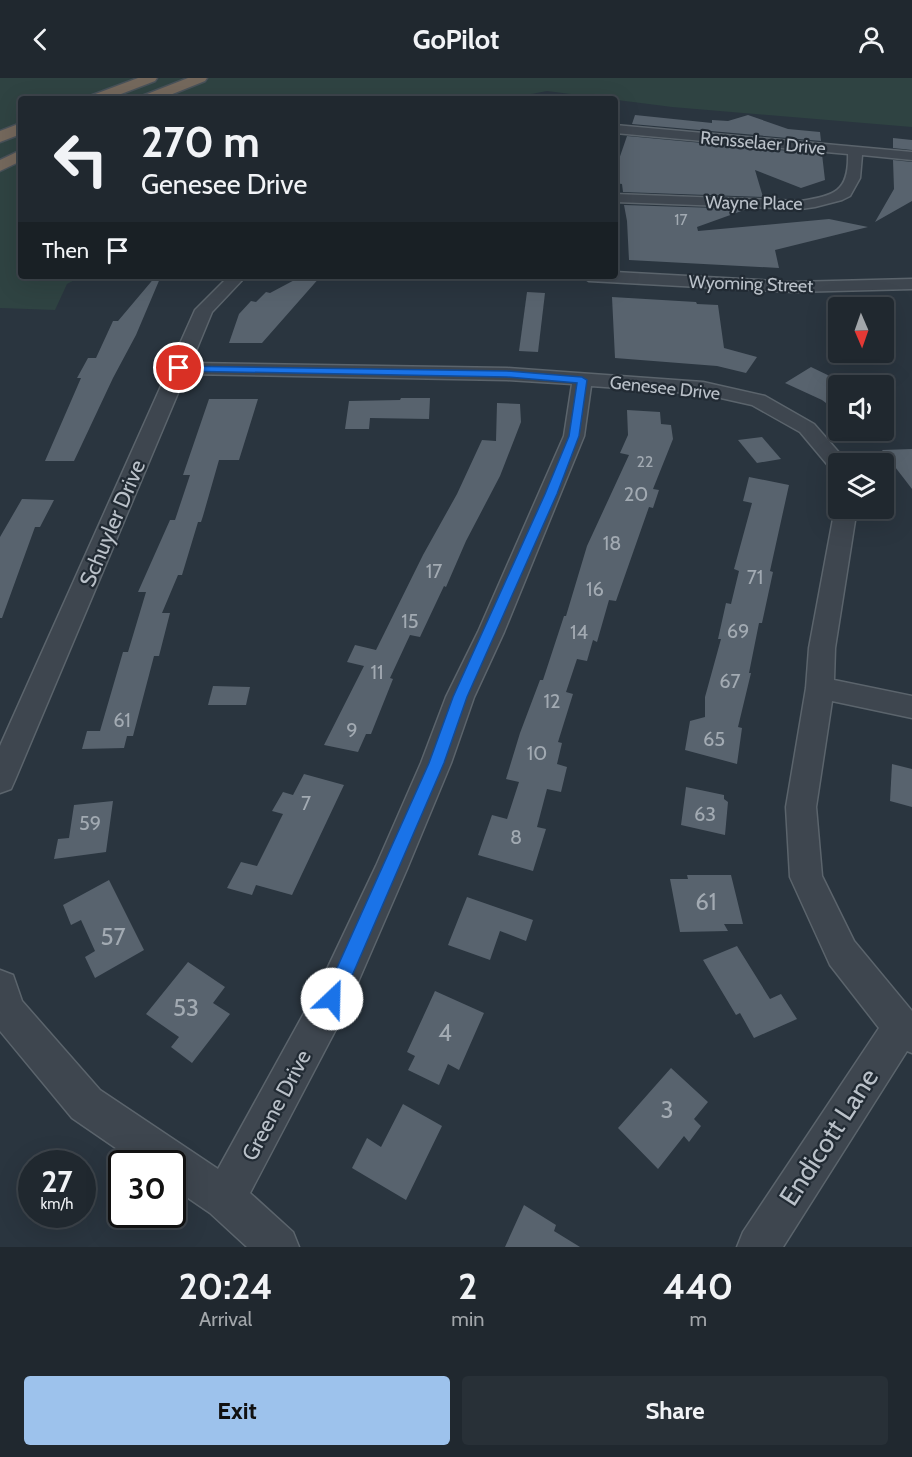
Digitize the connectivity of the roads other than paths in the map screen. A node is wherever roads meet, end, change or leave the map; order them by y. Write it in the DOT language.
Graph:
graph roads {
  1 [pos="150,78"];
  2 [pos="200,78"];
  3 [pos="103,96"];
  4 [pos="155,96"];
  5 [pos="18,129"];
  6 [pos="618,129"];
  7 [pos="0,136"];
  8 [pos="855,151"];
  9 [pos="912,156"];
  10 [pos="18,157"];
  11 [pos="0,166"];
  12 [pos="618,198"];
  13 [pos="618,278"];
  14 [pos="235,279"];
  15 [pos="912,284"];
  16 [pos="179,368"];
  17 [pos="582,380"];
  18 [pos="829,453"];
  19 [pos="844,519"];
  20 [pos="820,688"];
  21 [pos="912,708"];
  22 [pos="0,780"];
  23 [pos="0,988"];
  24 [pos="907,1030"];
  25 [pos="225,1198"];
  26 [pos="278,1247"];
  27 [pos="758,1247"];
  1 -- 3 [label="highway"];
  2 -- 4 [label="highway"];
  5 -- 7 [label="highway"];
  6 -- 8 [label="street, Rensselaer Drive"];
  8 -- 9 [label="street, Rensselaer Drive"];
  8 -- 12 [label="street, Wayne Place"];
  10 -- 11 [label="highway"];
  13 -- 15 [label="street, Wyoming Street"];
  14 -- 16 [label="street, Schuyler Drive"];
  16 -- 17 [label="street, Genesee Drive"];
  16 -- 22 [label="street, Schuyler Drive"];
  17 -- 18 [label="street, Genesee Drive"];
  17 -- 25 [label="street, Greene Drive"];
  19 -- 20 [label="street"];
  20 -- 21 [label="street"];
  20 -- 24 [label="street"];
  23 -- 25 [label="street"];
  24 -- 27 [label="street, Endicott Lane"];
  25 -- 26 [label="street"];
}
